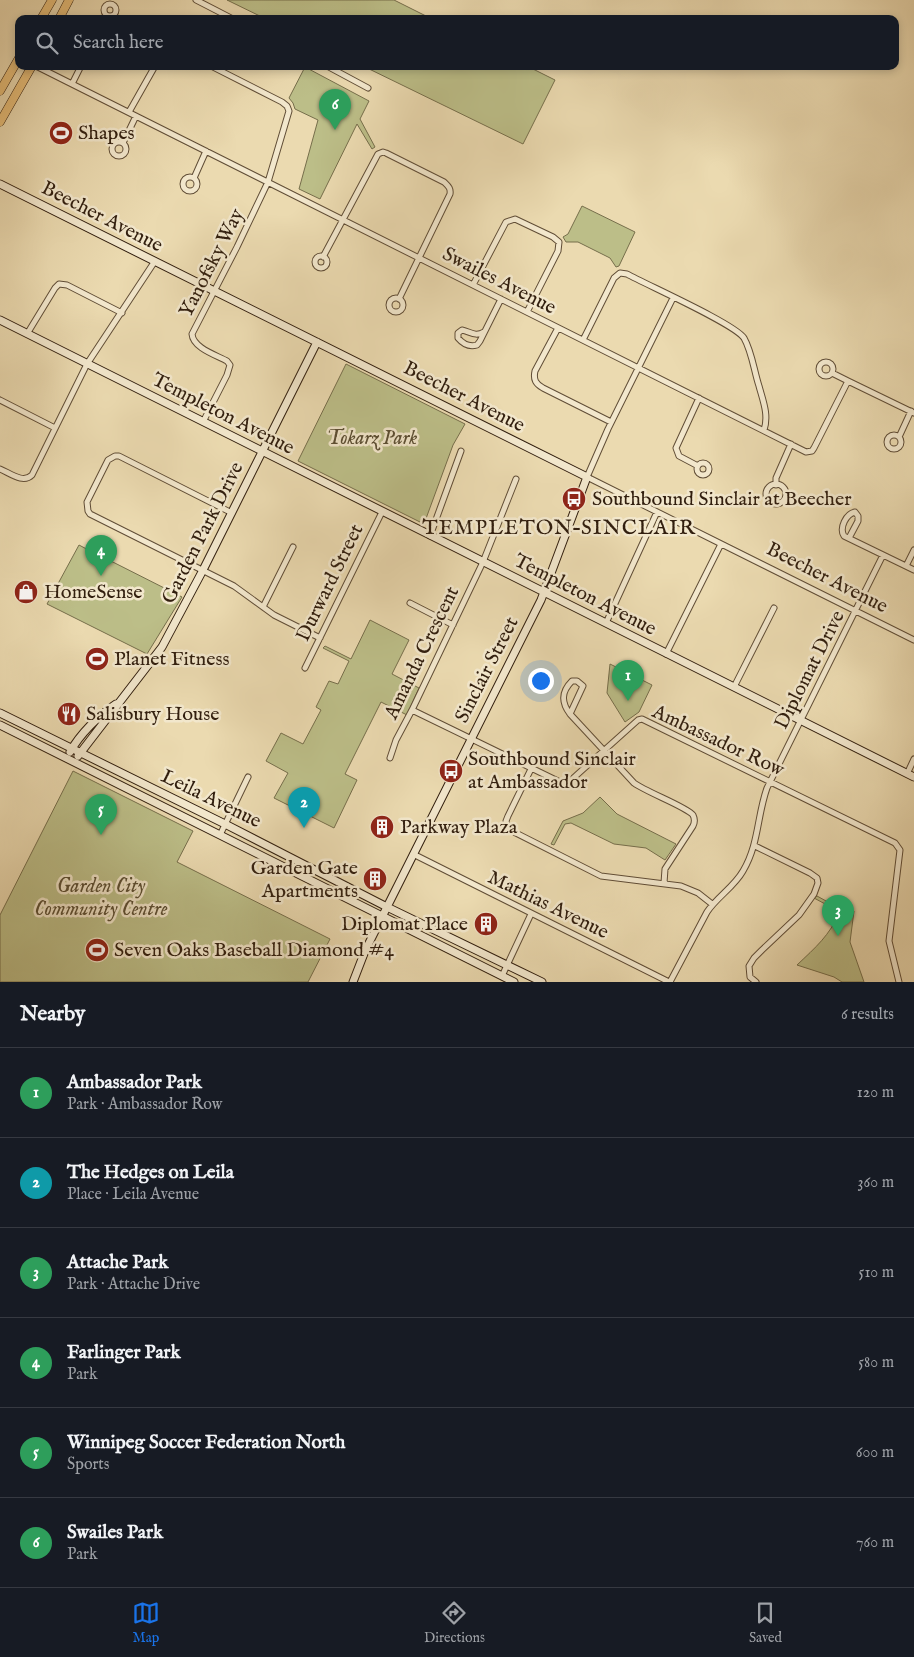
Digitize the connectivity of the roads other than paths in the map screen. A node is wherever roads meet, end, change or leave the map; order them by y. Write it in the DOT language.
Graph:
graph roads {
  1 [pos="52,0"];
  2 [pos="69,0"];
  3 [pos="196,0"];
  4 [pos="43,15"];
  5 [pos="61,15"];
  6 [pos="225,15"];
  7 [pos="15,65"];
  8 [pos="30,70"];
  9 [pos="44,70"];
  10 [pos="79,70"];
  11 [pos="153,70"];
  12 [pos="219,70"];
  13 [pos="334,70"];
  14 [pos="72,84"];
  15 [pos="368,88"];
  16 [pos="0,91"];
  17 [pos="129,112"];
  18 [pos="136,116"];
  19 [pos="0,122"];
  20 [pos="123,143"];
  21 [pos="206,151"];
  22 [pos="194,178"];
  23 [pos="268,182"];
  24 [pos="0,184"];
  25 [pos="343,220"];
  26 [pos="323,257"];
  27 [pos="419,258"];
  28 [pos="155,261"];
  29 [pos="473,285"];
  30 [pos="215,291"];
  31 [pos="673,298"];
  32 [pos="399,299"];
  33 [pos="501,299"];
  34 [pos="527,312"];
  35 [pos="122,313"];
  36 [pos="0,320"];
  37 [pos="558,328"];
  38 [pos="484,332"];
  39 [pos="27,334"];
  40 [pos="583,340"];
  41 [pos="317,342"];
  42 [pos="87,364"];
  43 [pos="638,368"];
  44 [pos="832,373"];
  45 [pos="848,381"];
  46 [pos="699,398"];
  47 [pos="0,400"];
  48 [pos="912,412"];
  49 [pos="203,422"];
  50 [pos="611,422"];
  51 [pos="55,428"];
  52 [pos="764,430"];
  53 [pos="899,437"];
  54 [pos="791,444"];
  55 [pos="460,451"];
  56 [pos="262,452"];
  57 [pos="698,466"];
  58 [pos="0,469"];
  59 [pos="587,477"];
  60 [pos="516,479"];
  61 [pos="776,485"];
  62 [pos="382,512"];
  63 [pos="657,512"];
  64 [pos="232,513"];
  65 [pos="430,536"];
  66 [pos="849,538"];
  67 [pos="721,544"];
  68 [pos="293,547"];
  69 [pos="914,550"];
  70 [pos="883,555"];
  71 [pos="483,562"];
  72 [pos="906,566"];
  73 [pos="203,570"];
  74 [pos="914,570"];
  75 [pos="544,592"];
  76 [pos="410,603"];
  77 [pos="264,607"];
  78 [pos="774,608"];
  79 [pos="856,611"];
  80 [pos="606,623"];
  81 [pos="453,625"];
  82 [pos="320,638"];
  83 [pos="914,640"];
  84 [pos="666,654"];
  85 [pos="305,668"];
  86 [pos="734,687"];
  87 [pos="118,703"];
  88 [pos="412,710"];
  89 [pos="0,713"];
  90 [pos="570,714"];
  91 [pos="801,721"];
  92 [pos="0,725"];
  93 [pos="471,739"];
  94 [pos="72,749"];
  95 [pos="604,751"];
  96 [pos="80,753"];
  97 [pos="67,758"];
  98 [pos="390,758"];
  99 [pos="914,759"];
  100 [pos="74,762"];
  101 [pos="531,769"];
  102 [pos="910,776"];
  103 [pos="248,777"];
  104 [pos="770,781"];
  105 [pos="225,824"];
  106 [pos="220,835"];
  107 [pos="755,846"];
  108 [pos="413,854"];
  109 [pos="664,883"];
  110 [pos="712,904"];
  111 [pos="386,907"];
  112 [pos="531,914"];
  113 [pos="382,916"];
  114 [pos="507,964"];
  115 [pos="502,976"];
  116 [pos="353,982"];
  117 [pos="514,982"];
  118 [pos="542,982"];
  119 [pos="669,982"];
  120 [pos="756,982"];
  121 [pos="899,982"];
  1 -- 4 [label="main road"];
  2 -- 5 [label="main road"];
  3 -- 6 [label="street"];
  7 -- 16 [label="main road"];
  8 -- 19 [label="main road"];
  9 -- 14 [label="street, Swailes Avenue"];
  10 -- 14 [label="street"];
  11 -- 17 [label="street"];
  12 -- 23 [label="street, Yanofsky Way"];
  13 -- 15 [label="street"];
  14 -- 17 [label="street, Swailes Avenue"];
  17 -- 18 [label="street, Swailes Avenue"];
  18 -- 20 [label="street"];
  18 -- 21 [label="street, Swailes Avenue"];
  21 -- 22 [label="street"];
  21 -- 23 [label="street, Swailes Avenue"];
  23 -- 25 [label="street, Swailes Avenue"];
  23 -- 30 [label="street, Yanofsky Way"];
  24 -- 28 [label="street, Beecher Avenue"];
  25 -- 26 [label="street"];
  25 -- 27 [label="street, Swailes Avenue"];
  25 -- 27 [label="street"];
  27 -- 29 [label="street, Swailes Avenue"];
  27 -- 32 [label="street"];
  28 -- 30 [label="street, Beecher Avenue"];
  28 -- 35 [label="street"];
  29 -- 33 [label="street, Swailes Avenue"];
  29 -- 34 [label="street"];
  30 -- 41 [label="street, Beecher Avenue"];
  30 -- 49 [label="street, Yanofsky Way"];
  31 -- 40 [label="street"];
  31 -- 43 [label="street, Sinclair Street"];
  31 -- 52 [label="street"];
  33 -- 34 [label="street, Swailes Avenue"];
  33 -- 38 [label="street"];
  34 -- 37 [label="street, Swailes Avenue"];
  35 -- 39 [label="street"];
  35 -- 42 [label="street"];
  36 -- 39 [label="street, Templeton Avenue"];
  37 -- 40 [label="street, Swailes Avenue"];
  37 -- 50 [label="street"];
  38 -- 38 [label="street"];
  39 -- 42 [label="street, Templeton Avenue"];
  40 -- 43 [label="street, Swailes Avenue"];
  41 -- 56 [label="street, Garden Park Drive"];
  41 -- 59 [label="street, Beecher Avenue"];
  42 -- 49 [label="street, Templeton Avenue"];
  42 -- 51 [label="street"];
  43 -- 46 [label="street, Swailes Avenue"];
  43 -- 50 [label="street, Sinclair Street"];
  44 -- 45 [label="street"];
  45 -- 48 [label="street"];
  45 -- 54 [label="street, Swailes Avenue"];
  46 -- 52 [label="street, Swailes Avenue"];
  46 -- 57 [label="street"];
  47 -- 51 [label="street"];
  48 -- 53 [label="street"];
  49 -- 56 [label="street, Templeton Avenue"];
  50 -- 59 [label="street, Sinclair Street"];
  51 -- 58 [label="street"];
  52 -- 54 [label="street, Swailes Avenue"];
  54 -- 61 [label="street"];
  55 -- 65 [label="street"];
  56 -- 62 [label="street, Templeton Avenue"];
  56 -- 64 [label="street, Garden Park Drive"];
  59 -- 63 [label="street, Beecher Avenue"];
  59 -- 75 [label="street, Sinclair Street"];
  60 -- 71 [label="street, Amanda Crescent"];
  62 -- 65 [label="street, Templeton Avenue"];
  62 -- 82 [label="street, Durward Street"];
  63 -- 67 [label="street, Beecher Avenue"];
  63 -- 80 [label="street"];
  64 -- 73 [label="street, Garden Park Drive"];
  64 -- 73 [label="street"];
  65 -- 71 [label="street, Templeton Avenue"];
  66 -- 66 [label="street"];
  66 -- 70 [label="street"];
  67 -- 79 [label="street, Beecher Avenue"];
  67 -- 84 [label="street"];
  68 -- 77 [label="street"];
  69 -- 72 [label="street"];
  70 -- 72 [label="street"];
  70 -- 79 [label="street, Diplomat Drive"];
  71 -- 75 [label="street, Templeton Avenue"];
  71 -- 81 [label="street, Amanda Crescent"];
  72 -- 74 [label="street"];
  73 -- 77 [label="street"];
  73 -- 87 [label="street, Garden Park Drive"];
  75 -- 80 [label="street, Templeton Avenue"];
  75 -- 93 [label="street, Sinclair Street"];
  76 -- 81 [label="street"];
  77 -- 82 [label="street"];
  78 -- 86 [label="street"];
  79 -- 83 [label="street, Beecher Avenue"];
  79 -- 91 [label="street, Diplomat Drive"];
  80 -- 84 [label="street, Templeton Avenue"];
  81 -- 88 [label="street, Amanda Crescent"];
  82 -- 85 [label="street, Durward Street"];
  84 -- 86 [label="street, Templeton Avenue"];
  86 -- 91 [label="street, Templeton Avenue"];
  87 -- 94 [label="street, Garden Park Drive"];
  87 -- 96 [label="street, Garden Park Drive"];
  88 -- 93 [label="street, Ambassador Row"];
  88 -- 98 [label="street, Amanda Crescent"];
  89 -- 94 [label="street, Leila Avenue"];
  90 -- 90 [label="street"];
  90 -- 95 [label="street"];
  91 -- 102 [label="street, Templeton Avenue"];
  91 -- 104 [label="street, Diplomat Drive"];
  92 -- 97 [label="street, Leila Avenue"];
  93 -- 101 [label="street, Ambassador Row"];
  93 -- 108 [label="street, Sinclair Street"];
  94 -- 96 [label="street, Leila Avenue"];
  94 -- 97 [label="street, Garden Park Drive"];
  95 -- 101 [label="street, Ambassador Row"];
  95 -- 104 [label="street, Ambassador Row"];
  95 -- 109 [label="street"];
  96 -- 100 [label="street, Garden Park Drive"];
  96 -- 105 [label="street, Leila Avenue"];
  97 -- 100 [label="street, Leila Avenue"];
  99 -- 102 [label="street"];
  100 -- 106 [label="street, Leila Avenue"];
  101 -- 109 [label="street"];
  103 -- 105 [label="street"];
  104 -- 107 [label="street, Diplomat Drive"];
  104 -- 121 [label="street, Ambassador Row"];
  105 -- 106 [label="street"];
  105 -- 111 [label="street, Leila Avenue"];
  106 -- 113 [label="street, Leila Avenue"];
  107 -- 110 [label="street, Diplomat Drive"];
  107 -- 120 [label="street"];
  108 -- 111 [label="street, Sinclair Street"];
  108 -- 112 [label="street, Mathias Avenue"];
  109 -- 110 [label="street"];
  110 -- 119 [label="street, Diplomat Drive"];
  111 -- 113 [label="street, Sinclair Street"];
  111 -- 114 [label="street, Leila Avenue"];
  112 -- 114 [label="street"];
  112 -- 119 [label="street, Mathias Avenue"];
  113 -- 115 [label="street, Leila Avenue"];
  113 -- 116 [label="street, Sinclair Street"];
  114 -- 115 [label="street"];
  114 -- 118 [label="street, Leila Avenue"];
  115 -- 117 [label="street, Leila Avenue"];
}
